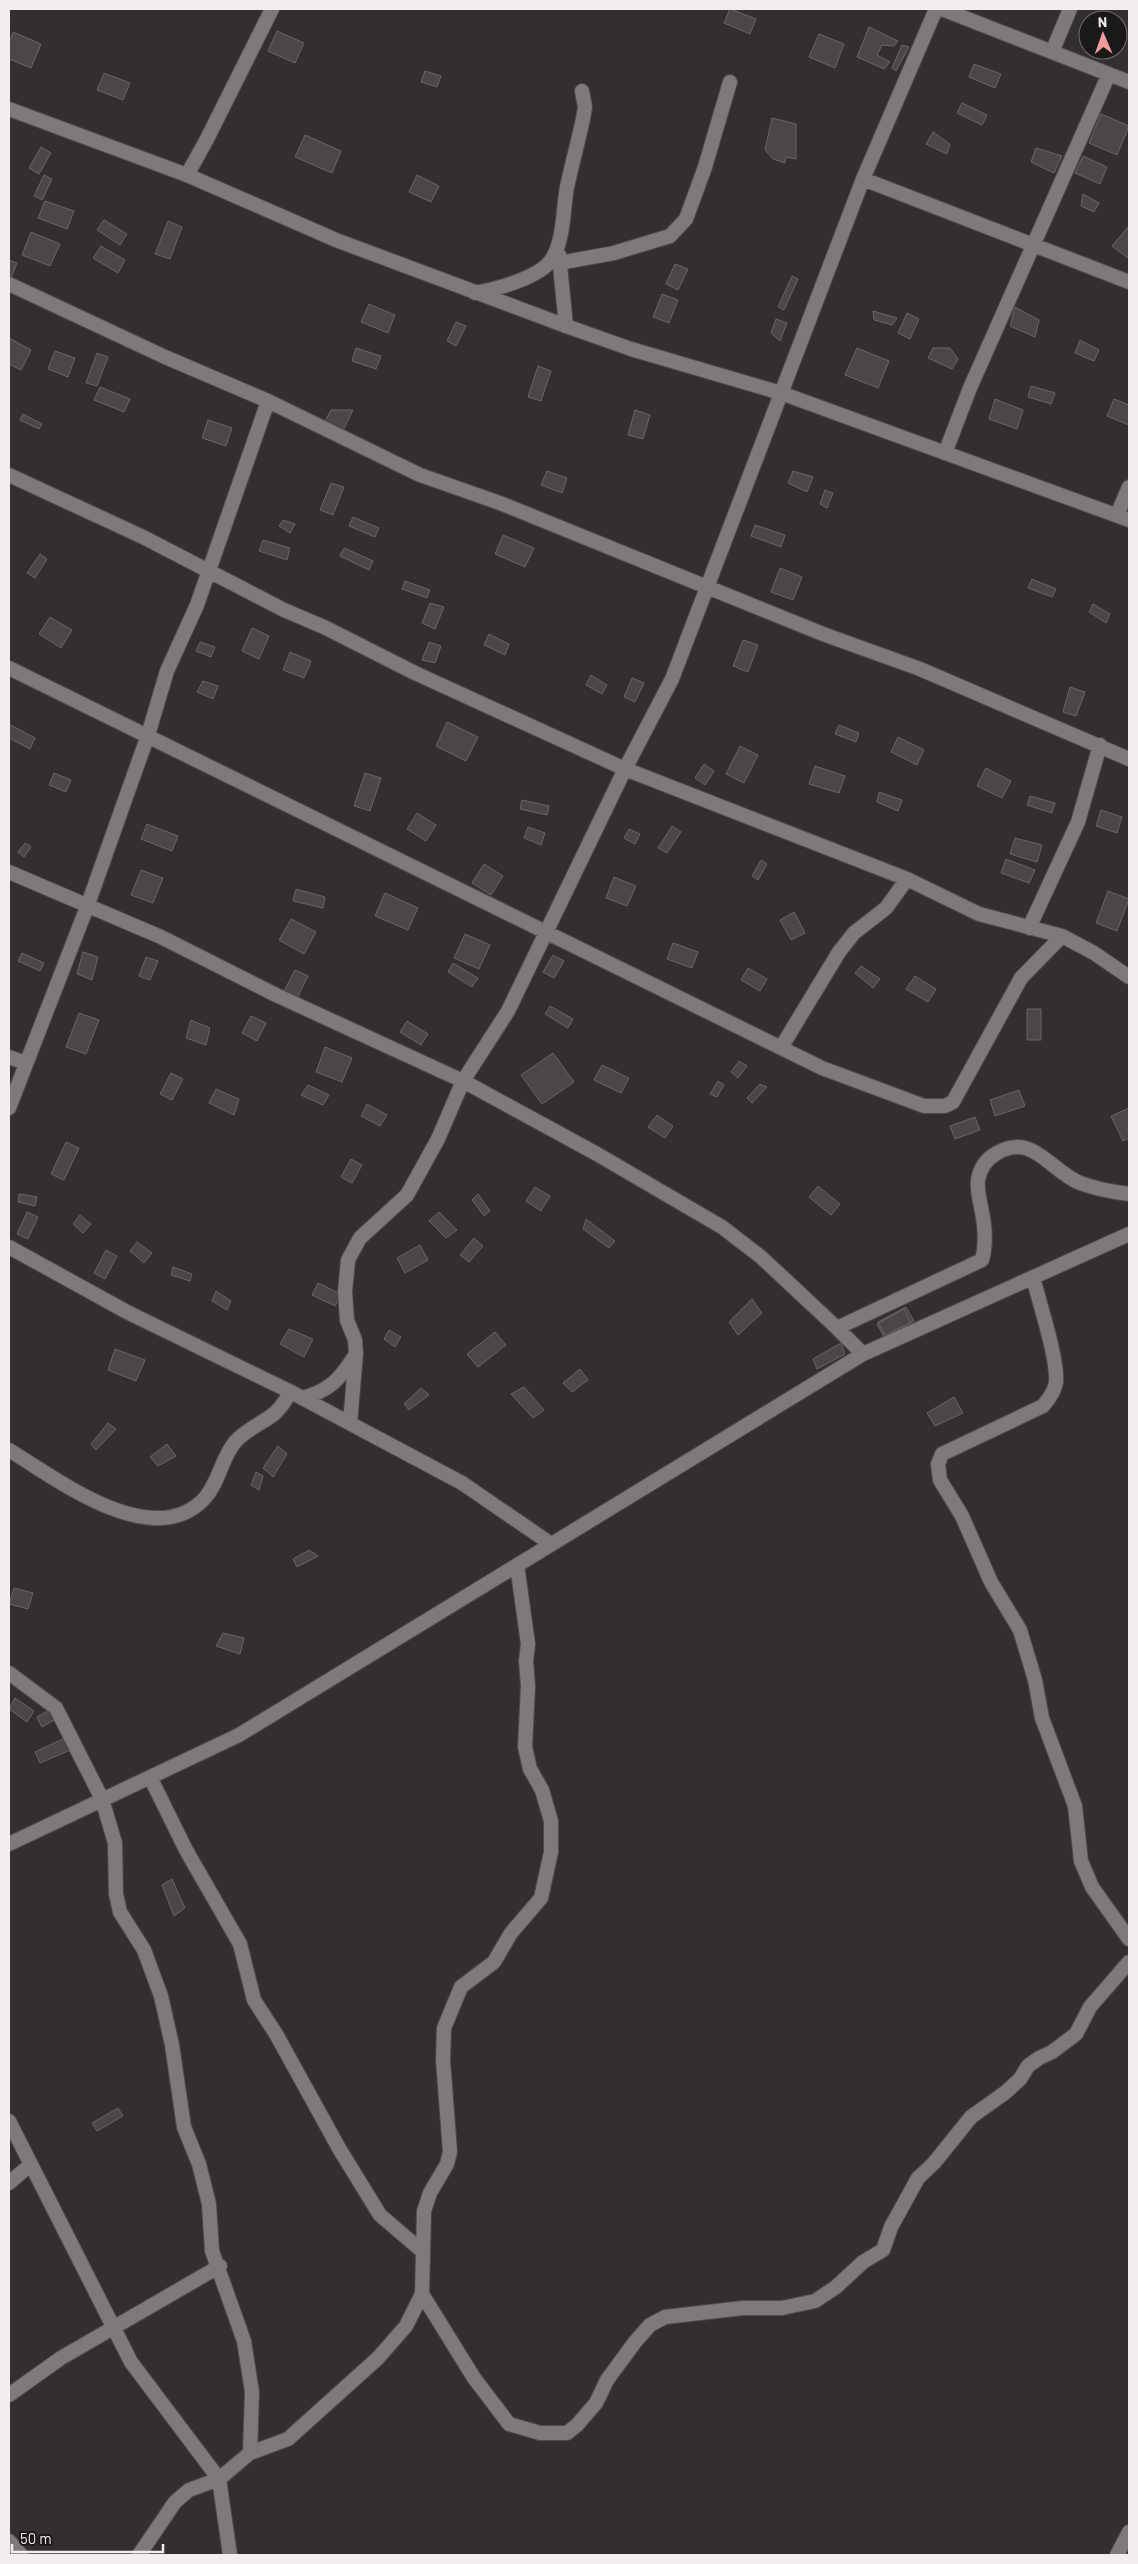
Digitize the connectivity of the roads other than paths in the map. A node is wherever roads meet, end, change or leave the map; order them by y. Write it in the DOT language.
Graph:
graph roads {
  1 [pos="272,9"];
  2 [pos="936,9"];
  3 [pos="942,9"];
  4 [pos="1070,9"];
  5 [pos="1052,52"];
  6 [pos="1109,74"];
  7 [pos="730,82"];
  8 [pos="1129,82"];
  9 [pos="582,91"];
  10 [pos="9,109"];
  11 [pos="187,175"];
  12 [pos="863,179"];
  13 [pos="558,240"];
  14 [pos="1032,244"];
  15 [pos="559,262"];
  16 [pos="1129,282"];
  17 [pos="9,284"];
  18 [pos="475,293"];
  19 [pos="566,326"];
  20 [pos="781,393"];
  21 [pos="268,401"];
  22 [pos="944,453"];
  23 [pos="9,475"];
  24 [pos="1129,487"];
  25 [pos="1123,518"];
  26 [pos="209,571"];
  27 [pos="708,588"];
  28 [pos="9,668"];
  29 [pos="148,735"];
  30 [pos="1100,745"];
  31 [pos="1129,758"];
  32 [pos="625,769"];
  33 [pos="9,872"];
  34 [pos="907,879"];
  35 [pos="87,907"];
  36 [pos="1029,928"];
  37 [pos="545,933"];
  38 [pos="1062,936"];
  39 [pos="1129,977"];
  40 [pos="782,1046"];
  41 [pos="9,1057"];
  42 [pos="25,1063"];
  43 [pos="463,1081"];
  44 [pos="9,1108"];
  45 [pos="1129,1194"];
  46 [pos="1129,1234"];
  47 [pos="9,1247"];
  48 [pos="1034,1277"];
  49 [pos="837,1328"];
  50 [pos="356,1354"];
  51 [pos="863,1354"];
  52 [pos="297,1395"];
  53 [pos="350,1424"];
  54 [pos="9,1450"];
  55 [pos="551,1544"];
  56 [pos="517,1565"];
  57 [pos="9,1673"];
  58 [pos="150,1776"];
  59 [pos="102,1799"];
  60 [pos="9,1844"];
  61 [pos="1129,1939"];
  62 [pos="1129,1962"];
  63 [pos="9,2121"];
  64 [pos="30,2165"];
  65 [pos="9,2183"];
  66 [pos="422,2251"];
  67 [pos="220,2266"];
  68 [pos="422,2294"];
  69 [pos="113,2328"];
  70 [pos="9,2395"];
  71 [pos="250,2453"];
  72 [pos="219,2479"];
  73 [pos="1129,2532"];
  74 [pos="9,2541"];
  75 [pos="21,2555"];
  76 [pos="140,2555"];
  77 [pos="230,2555"];
  78 [pos="1117,2555"];
  1 -- 11 [label="street"];
  2 -- 12 [label="street"];
  3 -- 5 [label="street"];
  4 -- 5 [label="street"];
  5 -- 6 [label="street"];
  6 -- 8 [label="street"];
  6 -- 14 [label="street"];
  7 -- 15 [label="street"];
  9 -- 13 [label="street"];
  10 -- 11 [label="street"];
  11 -- 18 [label="street"];
  12 -- 14 [label="street"];
  12 -- 20 [label="street"];
  13 -- 15 [label="street"];
  13 -- 18 [label="street"];
  14 -- 16 [label="street"];
  14 -- 22 [label="street"];
  15 -- 19 [label="street"];
  17 -- 21 [label="street"];
  18 -- 19 [label="street"];
  19 -- 20 [label="street"];
  20 -- 22 [label="street"];
  20 -- 27 [label="street"];
  21 -- 26 [label="street"];
  21 -- 27 [label="street"];
  22 -- 25 [label="street"];
  23 -- 26 [label="street"];
  24 -- 25 [label="street"];
  26 -- 29 [label="street"];
  26 -- 32 [label="street"];
  27 -- 30 [label="street"];
  27 -- 32 [label="street"];
  28 -- 29 [label="street"];
  29 -- 35 [label="street"];
  29 -- 37 [label="street"];
  30 -- 31 [label="street"];
  30 -- 36 [label="street"];
  32 -- 34 [label="street"];
  32 -- 37 [label="street"];
  33 -- 35 [label="street"];
  34 -- 36 [label="street"];
  34 -- 40 [label="street"];
  35 -- 42 [label="street"];
  35 -- 43 [label="street"];
  36 -- 38 [label="street"];
  37 -- 40 [label="street"];
  37 -- 43 [label="street"];
  38 -- 39 [label="street"];
  38 -- 40 [label="street"];
  41 -- 42 [label="street"];
  42 -- 44 [label="street"];
  43 -- 49 [label="street"];
  43 -- 50 [label="street"];
  45 -- 49 [label="street"];
  46 -- 48 [label="street"];
  47 -- 52 [label="street"];
  48 -- 51 [label="street"];
  48 -- 61 [label="street"];
  49 -- 51 [label="street"];
  50 -- 52 [label="street"];
  50 -- 53 [label="street"];
  51 -- 55 [label="street"];
  52 -- 53 [label="street"];
  52 -- 54 [label="street"];
  53 -- 55 [label="street"];
  55 -- 56 [label="street"];
  56 -- 58 [label="street"];
  56 -- 66 [label="street"];
  57 -- 59 [label="street"];
  58 -- 59 [label="street"];
  58 -- 66 [label="street"];
  59 -- 60 [label="street"];
  59 -- 67 [label="street"];
  62 -- 68 [label="street"];
  63 -- 64 [label="street"];
  64 -- 65 [label="street"];
  64 -- 69 [label="street"];
  66 -- 68 [label="street"];
  67 -- 69 [label="street"];
  67 -- 71 [label="street"];
  68 -- 71 [label="street"];
  69 -- 70 [label="street"];
  69 -- 72 [label="street"];
  71 -- 72 [label="street"];
  72 -- 76 [label="street"];
  72 -- 77 [label="street"];
  73 -- 78 [label="street"];
  74 -- 75 [label="street"];
}
